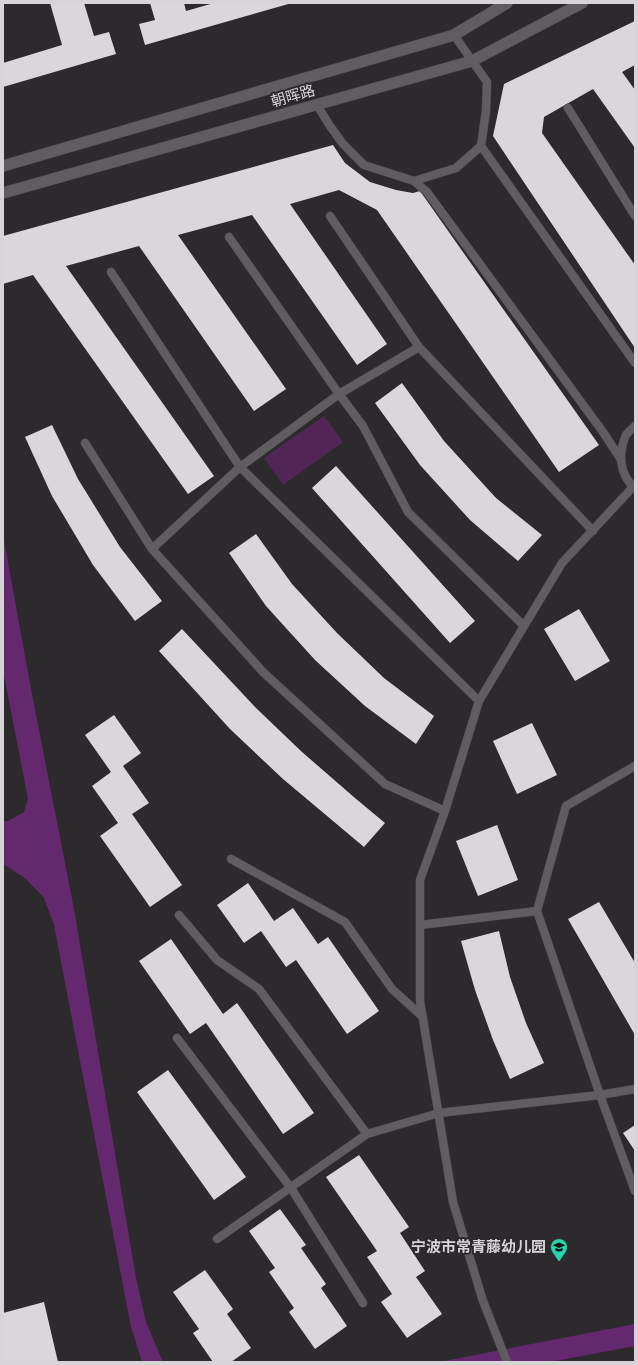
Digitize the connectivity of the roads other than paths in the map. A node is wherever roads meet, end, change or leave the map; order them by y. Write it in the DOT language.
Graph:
graph roads {
  1 [pos="507,3"];
  2 [pos="582,3"];
  3 [pos="454,35"];
  4 [pos="472,61"];
  5 [pos="317,104"];
  6 [pos="568,108"];
  7 [pos="481,146"];
  8 [pos="3,166"];
  9 [pos="414,181"];
  10 [pos="3,193"];
  11 [pos="330,216"];
  12 [pos="635,216"];
  13 [pos="229,238"];
  14 [pos="111,272"];
  15 [pos="419,348"];
  16 [pos="635,363"];
  17 [pos="339,394"];
  18 [pos="635,426"];
  19 [pos="85,443"];
  20 [pos="620,458"];
  21 [pos="240,467"];
  22 [pos="634,487"];
  23 [pos="593,531"];
  24 [pos="152,549"];
  25 [pos="524,626"];
  26 [pos="479,701"];
  27 [pos="635,766"];
  28 [pos="445,811"];
  29 [pos="231,860"];
  30 [pos="538,911"];
  31 [pos="179,915"];
  32 [pos="420,925"];
  33 [pos="423,1017"];
  34 [pos="177,1038"];
  35 [pos="635,1089"];
  36 [pos="600,1095"];
  37 [pos="439,1113"];
  38 [pos="367,1134"];
  39 [pos="291,1188"];
  40 [pos="635,1191"];
  41 [pos="217,1239"];
  42 [pos="363,1303"];
  43 [pos="507,1362"];
  1 -- 3 [label="main road, 朝晖路"];
  2 -- 4 [label="main road, 朝晖路"];
  3 -- 4 [label="lane"];
  3 -- 8 [label="main road, 朝晖路"];
  4 -- 5 [label="main road, 朝晖路"];
  4 -- 7 [label="lane"];
  5 -- 9 [label="lane"];
  5 -- 10 [label="main road, 朝晖路"];
  6 -- 12 [label="lane"];
  7 -- 9 [label="lane"];
  7 -- 16 [label="lane"];
  9 -- 20 [label="lane"];
  11 -- 15 [label="lane"];
  13 -- 17 [label="lane"];
  14 -- 21 [label="lane"];
  15 -- 17 [label="lane"];
  15 -- 23 [label="lane"];
  17 -- 21 [label="lane"];
  17 -- 25 [label="lane"];
  18 -- 20 [label="lane"];
  19 -- 24 [label="lane"];
  20 -- 22 [label="lane"];
  21 -- 24 [label="lane"];
  21 -- 26 [label="lane"];
  22 -- 23 [label="lane"];
  23 -- 25 [label="lane"];
  24 -- 28 [label="lane"];
  25 -- 26 [label="lane"];
  26 -- 28 [label="lane"];
  27 -- 30 [label="lane"];
  28 -- 32 [label="lane"];
  29 -- 33 [label="lane"];
  30 -- 32 [label="lane"];
  30 -- 36 [label="lane"];
  31 -- 38 [label="lane"];
  32 -- 33 [label="lane"];
  33 -- 37 [label="lane"];
  34 -- 39 [label="lane"];
  35 -- 36 [label="lane"];
  36 -- 37 [label="lane"];
  36 -- 40 [label="lane"];
  37 -- 38 [label="lane"];
  37 -- 43 [label="lane"];
  38 -- 39 [label="lane"];
  39 -- 41 [label="lane"];
  39 -- 42 [label="lane"];
}
